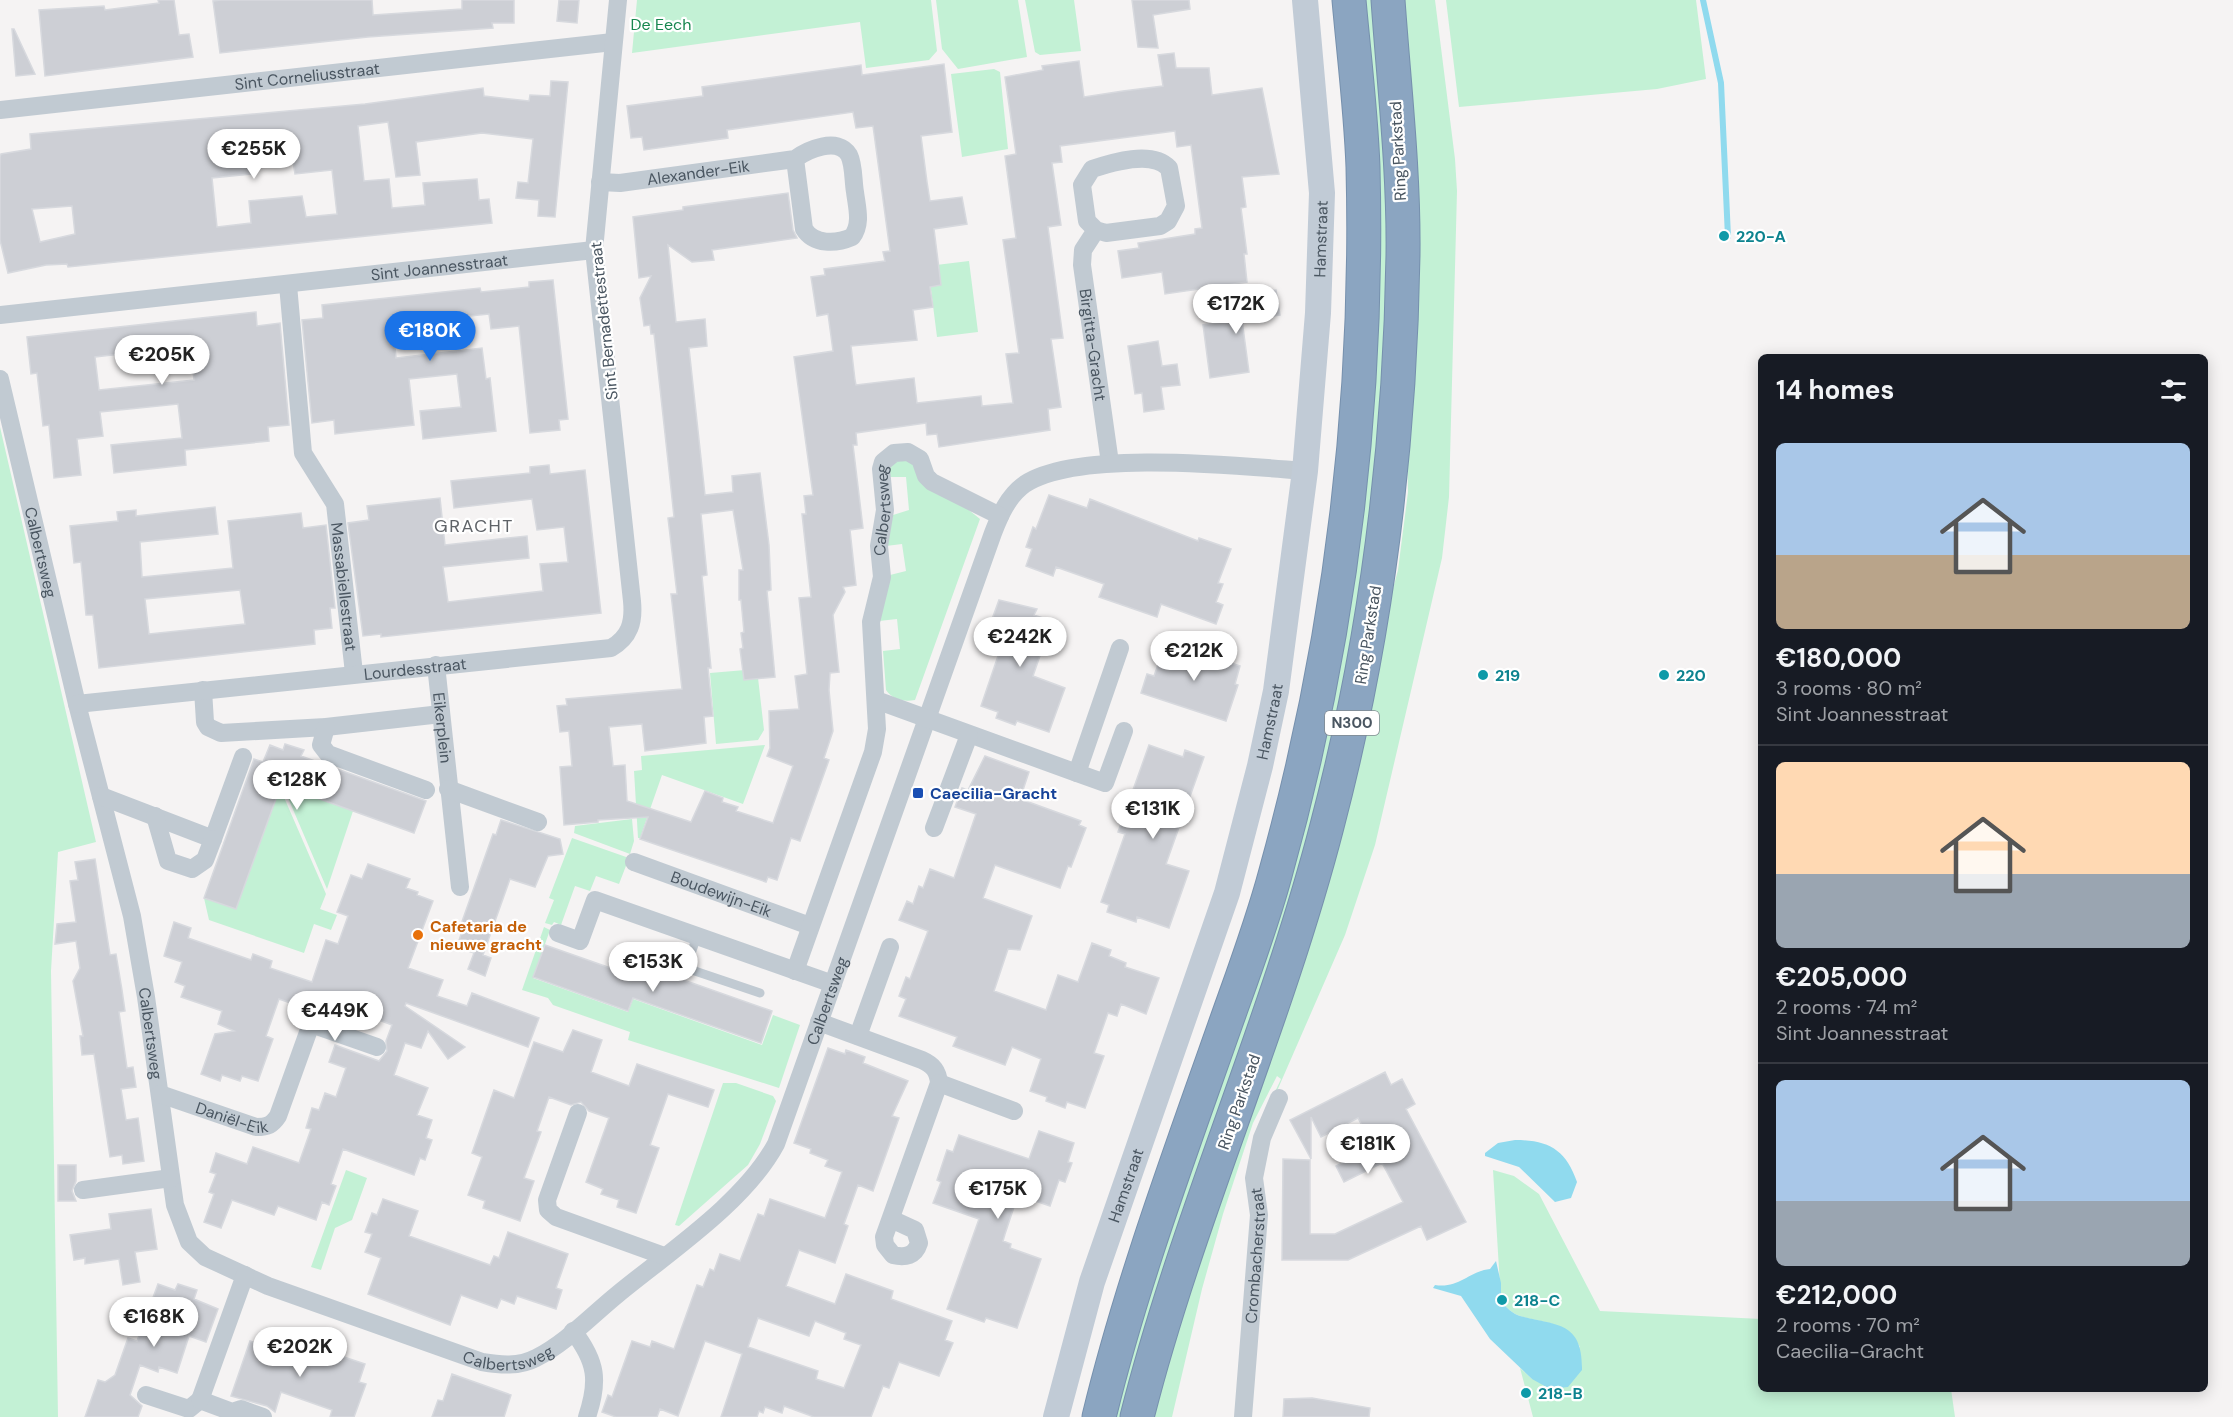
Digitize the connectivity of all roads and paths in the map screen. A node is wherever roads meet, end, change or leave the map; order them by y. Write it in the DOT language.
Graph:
graph roads {
  1 [pos="618,0"];
  2 [pos="1305,0"];
  3 [pos="1349,0"];
  4 [pos="1388,0"];
  5 [pos="613,42"];
  6 [pos="0,110"];
  7 [pos="795,159"];
  8 [pos="600,182"];
  9 [pos="1096,230"];
  10 [pos="594,250"];
  11 [pos="288,285"];
  12 [pos="0,315"];
  13 [pos="0,380"];
  14 [pos="1110,463"];
  15 [pos="1305,471"];
  16 [pos="1000,516"];
  17 [pos="624,639"];
  18 [pos="1120,648"];
  19 [pos="436,665"];
  20 [pos="354,673"];
  21 [pos="203,690"];
  22 [pos="876,700"];
  23 [pos="77,704"];
  24 [pos="441,714"];
  25 [pos="928,721"];
  26 [pos="326,727"];
  27 [pos="1124,731"];
  28 [pos="969,735"];
  29 [pos="243,757"];
  30 [pos="1077,773"];
  31 [pos="448,789"];
  32 [pos="426,790"];
  33 [pos="101,796"];
  34 [pos="155,816"];
  35 [pos="538,822"];
  36 [pos="934,828"];
  37 [pos="213,839"];
  38 [pos="634,862"];
  39 [pos="460,887"];
  40 [pos="810,926"];
  41 [pos="558,933"];
  42 [pos="697,936"];
  43 [pos="890,947"];
  44 [pos="795,970"];
  45 [pos="833,984"];
  46 [pos="760,993"];
  47 [pos="819,1022"];
  48 [pos="858,1036"];
  49 [pos="376,1047"];
  50 [pos="939,1083"];
  51 [pos="160,1094"];
  52 [pos="1279,1098"];
  53 [pos="1014,1111"];
  54 [pos="578,1113"];
  55 [pos="171,1178"];
  56 [pos="84,1190"];
  57 [pos="891,1219"];
  58 [pos="664,1256"];
  59 [pos="245,1275"];
  60 [pos="573,1331"];
  61 [pos="146,1395"];
  62 [pos="200,1400"];
  63 [pos="231,1414"];
  64 [pos="263,1417"];
  65 [pos="586,1417"];
  66 [pos="1056,1417"];
  67 [pos="1099,1417"];
  68 [pos="1137,1417"];
  69 [pos="1243,1417"];
  1 -- 5 [label="street, Sint Bernadettestraat"];
  2 -- 15 [label="street, Hamstraat"];
  3 -- 67 [label="highway, N300"];
  4 -- 68 [label="highway, Ring Parkstad / N300"];
  5 -- 6 [label="street, Sint Corneliusstraat"];
  5 -- 8 [label="street, Sint Bernadettestraat"];
  7 -- 7 [label="street, Alexander-Eik"];
  7 -- 8 [label="street, Alexander-Eik"];
  8 -- 10 [label="street, Sint Bernadettestraat"];
  9 -- 9 [label="street"];
  9 -- 14 [label="street, Birgitta-Gracht"];
  10 -- 11 [label="street, Sint Joannesstraat"];
  10 -- 17 [label="street, Sint Bernadettestraat"];
  11 -- 12 [label="street, Sint Joannesstraat"];
  11 -- 20 [label="street, Massabiellestraat"];
  13 -- 23 [label="street, Calbertsweg"];
  14 -- 15 [label="street, Calbertsweg"];
  14 -- 16 [label="street, Calbertsweg"];
  15 -- 66 [label="street, Hamstraat"];
  16 -- 22 [label="street, Calbertsweg"];
  16 -- 25 [label="street, Calbertsweg"];
  17 -- 19 [label="street, Lourdesstraat"];
  18 -- 30 [label="street"];
  19 -- 20 [label="street, Lourdesstraat"];
  19 -- 24 [label="street, Eikerplein"];
  20 -- 21 [label="street, Lourdesstraat"];
  21 -- 23 [label="street, Lourdesstraat"];
  21 -- 26 [label="street"];
  22 -- 25 [label="street"];
  22 -- 40 [label="street, Calbertsweg"];
  23 -- 33 [label="street, Calbertsweg"];
  24 -- 26 [label="street"];
  24 -- 31 [label="street, Eikerplein"];
  25 -- 28 [label="street"];
  25 -- 45 [label="street, Calbertsweg"];
  26 -- 32 [label="street"];
  27 -- 30 [label="street"];
  28 -- 30 [label="street"];
  28 -- 36 [label="street"];
  29 -- 37 [label="street"];
  31 -- 35 [label="street"];
  31 -- 39 [label="street, Eikerplein"];
  33 -- 34 [label="street"];
  33 -- 51 [label="street, Calbertsweg"];
  34 -- 37 [label="street"];
  34 -- 37 [label="street"];
  38 -- 40 [label="street, Boudewijn-Eik"];
  40 -- 44 [label="street, Calbertsweg"];
  41 -- 42 [label="street"];
  42 -- 44 [label="street"];
  42 -- 46 [label="lane"];
  43 -- 48 [label="street"];
  44 -- 45 [label="street"];
  45 -- 47 [label="street, Calbertsweg"];
  47 -- 48 [label="street"];
  47 -- 58 [label="street, Calbertsweg"];
  48 -- 50 [label="street"];
  49 -- 51 [label="street, Daniël-Eik"];
  50 -- 53 [label="street"];
  50 -- 57 [label="street"];
  51 -- 55 [label="street, Calbertsweg"];
  52 -- 69 [label="street, Crombacherstraat"];
  54 -- 58 [label="street"];
  55 -- 56 [label="street"];
  55 -- 59 [label="street, Calbertsweg"];
  58 -- 60 [label="street, Calbertsweg"];
  59 -- 60 [label="street, Calbertsweg"];
  59 -- 62 [label="street"];
  60 -- 65 [label="street"];
  61 -- 62 [label="street"];
  62 -- 63 [label="street"];
  63 -- 64 [label="street"];
}
